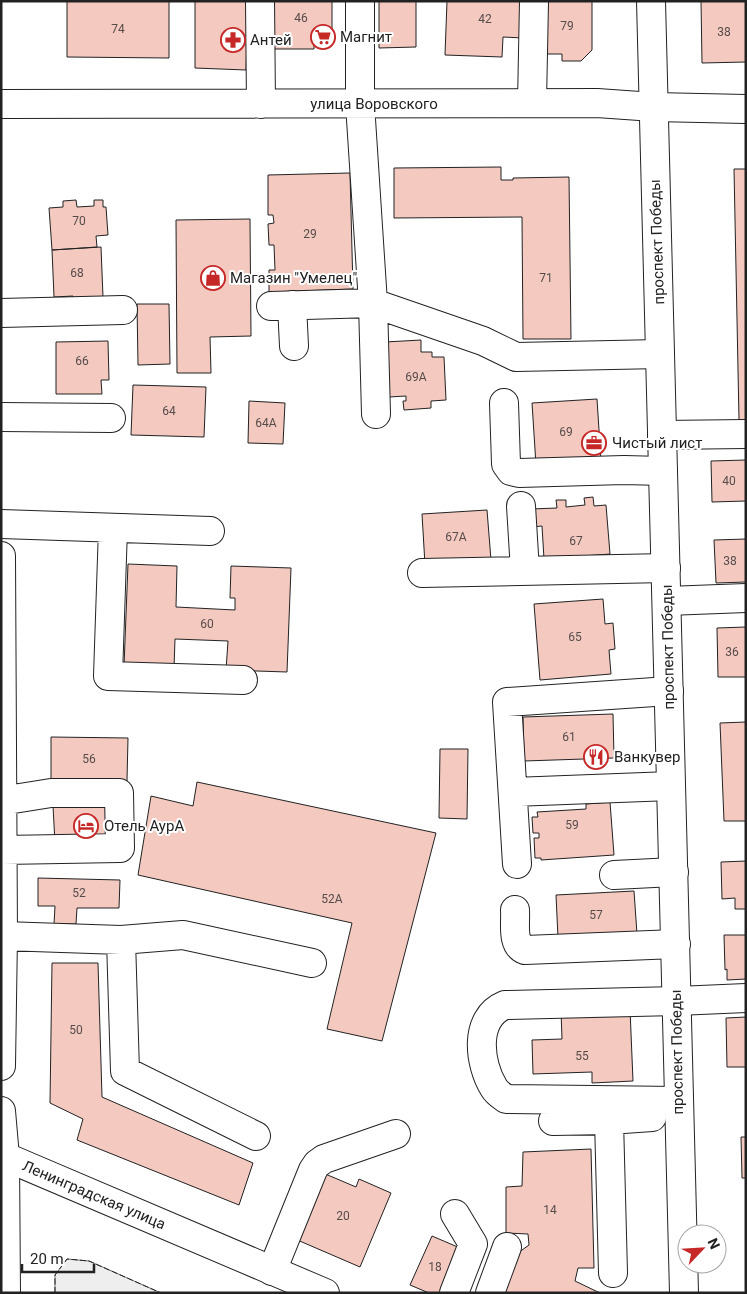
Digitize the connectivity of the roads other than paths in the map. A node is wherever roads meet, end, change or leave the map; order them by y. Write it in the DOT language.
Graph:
graph roads {
  1 [pos="260,1"];
  2 [pos="360,1"];
  3 [pos="534,1"];
  4 [pos="651,1"];
  5 [pos="532,103"];
  6 [pos="1,104"];
  7 [pos="261,104"];
  8 [pos="360,104"];
  9 [pos="654,107"];
  10 [pos="746,109"];
  11 [pos="373,303"];
  12 [pos="123,310"];
  13 [pos="1,313"];
  14 [pos="294,346"];
  15 [pos="660,354"];
  16 [pos="504,403"];
  17 [pos="376,414"];
  18 [pos="1,416"];
  19 [pos="110,418"];
  20 [pos="746,434"];
  21 [pos="662,435"];
  22 [pos="663,471"];
  23 [pos="521,506"];
  24 [pos="1,524"];
  25 [pos="113,528"];
  26 [pos="210,531"];
  27 [pos="1,556"];
  28 [pos="666,568"];
  29 [pos="525,571"];
  30 [pos="422,573"];
  31 [pos="746,598"];
  32 [pos="667,601"];
  33 [pos="2,655"];
  34 [pos="243,680"];
  35 [pos="669,691"];
  36 [pos="672,786"];
  37 [pos="513,792"];
  38 [pos="2,802"];
  39 [pos="2,841"];
  40 [pos="517,864"];
  41 [pos="674,872"];
  42 [pos="614,875"];
  43 [pos="515,910"];
  44 [pos="3,936"];
  45 [pos="121,940"];
  46 [pos="676,944"];
  47 [pos="312,963"];
  48 [pos="746,998"];
  49 [pos="677,1001"];
  50 [pos="1,1066"];
  51 [pos="678,1108"];
  52 [pos="1,1111"];
  53 [pos="608,1120"];
  54 [pos="553,1121"];
  55 [pos="396,1134"];
  56 [pos="256,1136"];
  57 [pos="3,1156"];
  58 [pos="454,1214"];
  59 [pos="508,1247"];
  60 [pos="272,1270"];
  61 [pos="613,1273"];
  62 [pos="6,1293"];
  63 [pos="325,1293"];
  64 [pos="454,1293"];
  65 [pos="490,1293"];
  66 [pos="684,1293"];
  1 -- 7 [label="main road"];
  2 -- 8 [label="main road"];
  3 -- 5 [label="main road"];
  4 -- 9 [label="main road, проспект Победы"];
  5 -- 8 [label="main road, улица Воровского"];
  5 -- 9 [label="main road, улица Воровского"];
  6 -- 7 [label="main road, улица Воровского"];
  7 -- 8 [label="main road, улица Воровского"];
  8 -- 11 [label="main road"];
  9 -- 10 [label="main road, улица Воровского"];
  9 -- 15 [label="main road, проспект Победы"];
  11 -- 14 [label="main road"];
  11 -- 15 [label="main road"];
  11 -- 17 [label="main road"];
  12 -- 13 [label="main road"];
  15 -- 21 [label="main road, проспект Победы"];
  16 -- 22 [label="main road"];
  18 -- 19 [label="main road"];
  20 -- 21 [label="main road"];
  21 -- 22 [label="main road, проспект Победы"];
  22 -- 28 [label="main road, проспект Победы"];
  23 -- 29 [label="main road"];
  24 -- 25 [label="main road"];
  25 -- 26 [label="main road"];
  25 -- 34 [label="main road"];
  27 -- 33 [label="main road"];
  28 -- 29 [label="main road"];
  28 -- 32 [label="main road, проспект Победы"];
  29 -- 30 [label="main road"];
  31 -- 32 [label="main road"];
  32 -- 35 [label="main road, проспект Победы"];
  33 -- 38 [label="main road"];
  35 -- 36 [label="main road, проспект Победы"];
  35 -- 37 [label="main road"];
  36 -- 37 [label="main road"];
  36 -- 41 [label="main road, проспект Победы"];
  37 -- 40 [label="main road"];
  38 -- 39 [label="main road"];
  38 -- 39 [label="main road"];
  39 -- 44 [label="main road"];
  41 -- 42 [label="main road"];
  41 -- 46 [label="main road, проспект Победы"];
  43 -- 46 [label="main road"];
  44 -- 45 [label="main road"];
  44 -- 50 [label="main road"];
  45 -- 47 [label="main road"];
  45 -- 56 [label="main road"];
  46 -- 49 [label="main road, проспект Победы"];
  48 -- 49 [label="main road"];
  49 -- 51 [label="main road, проспект Победы"];
  49 -- 51 [label="main road"];
  51 -- 53 [label="main road"];
  51 -- 66 [label="main road, проспект Победы"];
  52 -- 57 [label="main road"];
  53 -- 54 [label="main road"];
  53 -- 61 [label="main road"];
  55 -- 60 [label="main road"];
  57 -- 60 [label="main road, Ленинградская улица"];
  57 -- 62 [label="main road"];
  58 -- 64 [label="main road"];
  59 -- 65 [label="main road"];
  60 -- 63 [label="main road, Ленинградская улица"];
}
